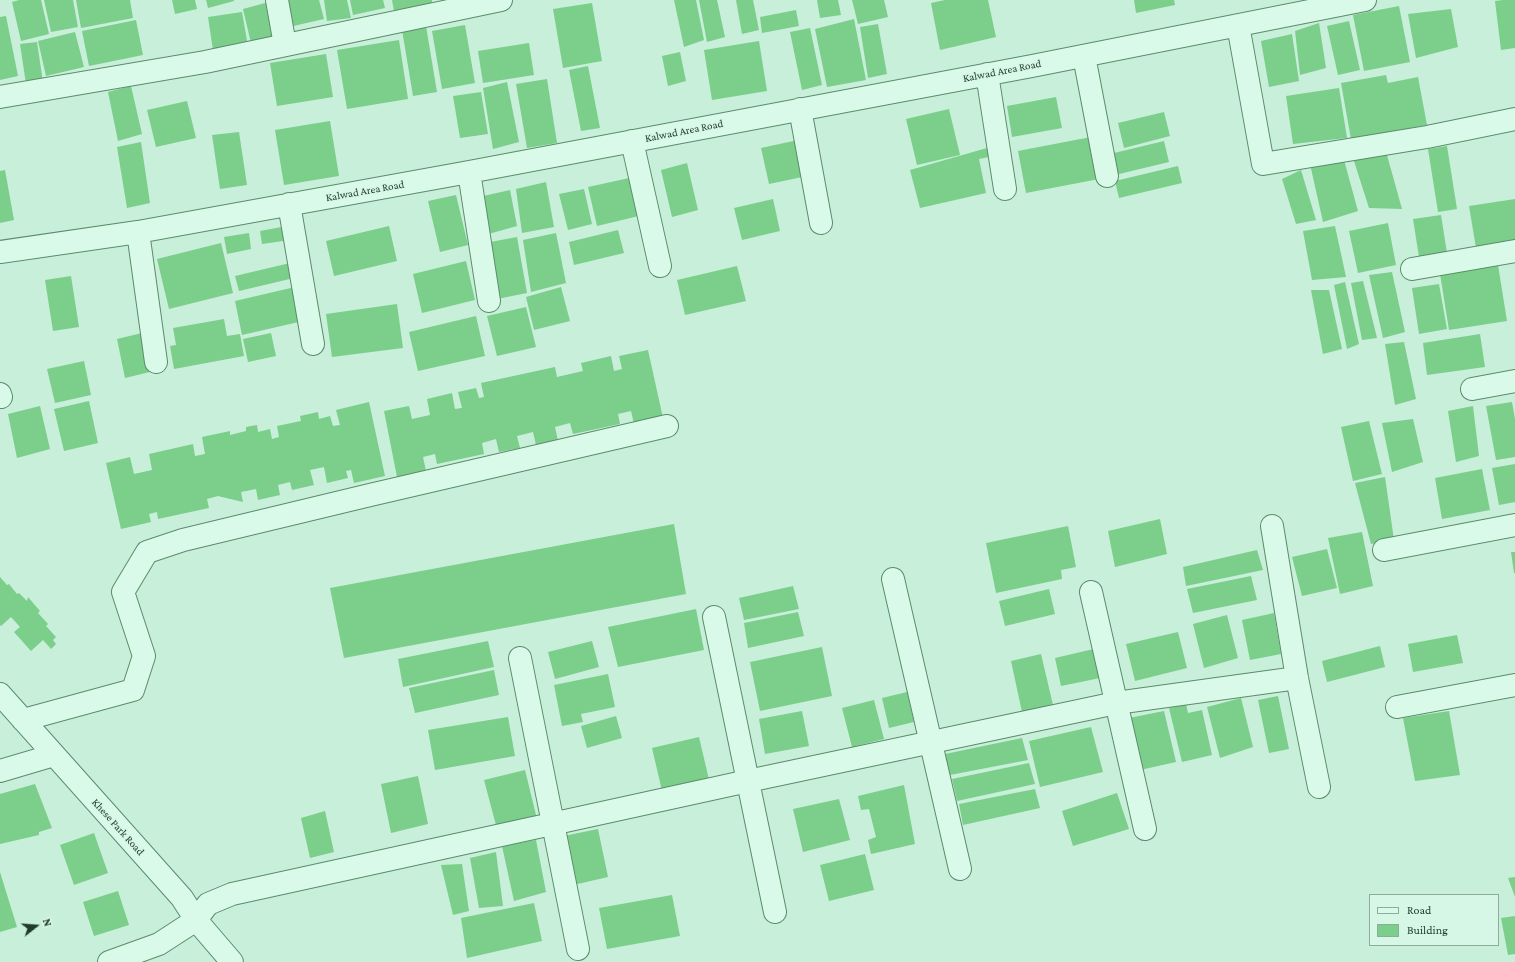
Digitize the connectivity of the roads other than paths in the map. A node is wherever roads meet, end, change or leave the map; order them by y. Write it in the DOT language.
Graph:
graph roads {
  1 [pos="278,0"];
  2 [pos="501,0"];
  3 [pos="1366,0"];
  4 [pos="1238,25"];
  5 [pos="285,45"];
  6 [pos="1084,56"];
  7 [pos="987,74"];
  8 [pos="0,97"];
  9 [pos="800,109"];
  10 [pos="1515,119"];
  11 [pos="632,141"];
  12 [pos="469,172"];
  13 [pos="1107,176"];
  14 [pos="1005,189"];
  15 [pos="289,204"];
  16 [pos="821,223"];
  17 [pos="138,232"];
  18 [pos="1515,251"];
  19 [pos="0,252"];
  20 [pos="660,266"];
  21 [pos="1412,269"];
  22 [pos="489,301"];
  23 [pos="313,344"];
  24 [pos="156,362"];
  25 [pos="1515,381"];
  26 [pos="1472,389"];
  27 [pos="667,426"];
  28 [pos="1515,525"];
  29 [pos="1272,526"];
  30 [pos="1384,550"];
  31 [pos="893,579"];
  32 [pos="1092,592"];
  33 [pos="714,618"];
  34 [pos="520,658"];
  35 [pos="1297,678"];
  36 [pos="1515,685"];
  37 [pos="0,694"];
  38 [pos="1116,703"];
  39 [pos="1397,707"];
  40 [pos="22,720"];
  41 [pos="931,742"];
  42 [pos="54,755"];
  43 [pos="0,771"];
  44 [pos="748,781"];
  45 [pos="1319,787"];
  46 [pos="553,824"];
  47 [pos="1145,829"];
  48 [pos="960,869"];
  49 [pos="775,912"];
  50 [pos="196,920"];
  51 [pos="578,950"];
  52 [pos="109,962"];
  53 [pos="232,962"];
  1 -- 5 [label="street"];
  2 -- 5 [label="street"];
  3 -- 4 [label="street, Kalwad Area Road"];
  4 -- 6 [label="street, Kalwad Area Road"];
  4 -- 10 [label="street"];
  5 -- 8 [label="street"];
  6 -- 7 [label="street, Kalwad Area Road"];
  6 -- 13 [label="street"];
  7 -- 9 [label="street, Kalwad Area Road"];
  7 -- 14 [label="street"];
  9 -- 11 [label="street, Kalwad Area Road"];
  9 -- 16 [label="street"];
  11 -- 12 [label="street, Kalwad Area Road"];
  11 -- 20 [label="street"];
  12 -- 15 [label="street, Kalwad Area Road"];
  12 -- 22 [label="street"];
  15 -- 17 [label="street, Kalwad Area Road"];
  15 -- 23 [label="street"];
  17 -- 19 [label="street, Kalwad Area Road"];
  17 -- 24 [label="street"];
  18 -- 21 [label="street"];
  25 -- 26 [label="street"];
  27 -- 40 [label="street"];
  28 -- 30 [label="street"];
  29 -- 35 [label="street"];
  31 -- 41 [label="street"];
  32 -- 38 [label="street"];
  33 -- 44 [label="street"];
  34 -- 46 [label="street"];
  35 -- 38 [label="street"];
  35 -- 45 [label="street"];
  36 -- 39 [label="street"];
  37 -- 40 [label="street, Khese Park Road"];
  38 -- 41 [label="street"];
  38 -- 47 [label="street"];
  40 -- 42 [label="street, Khese Park Road"];
  41 -- 44 [label="street"];
  41 -- 48 [label="street"];
  42 -- 43 [label="street"];
  42 -- 50 [label="street, Khese Park Road"];
  44 -- 46 [label="street"];
  44 -- 49 [label="street"];
  46 -- 50 [label="street"];
  46 -- 51 [label="street"];
  50 -- 52 [label="street"];
  50 -- 53 [label="street, Khese Park Road"];
}
